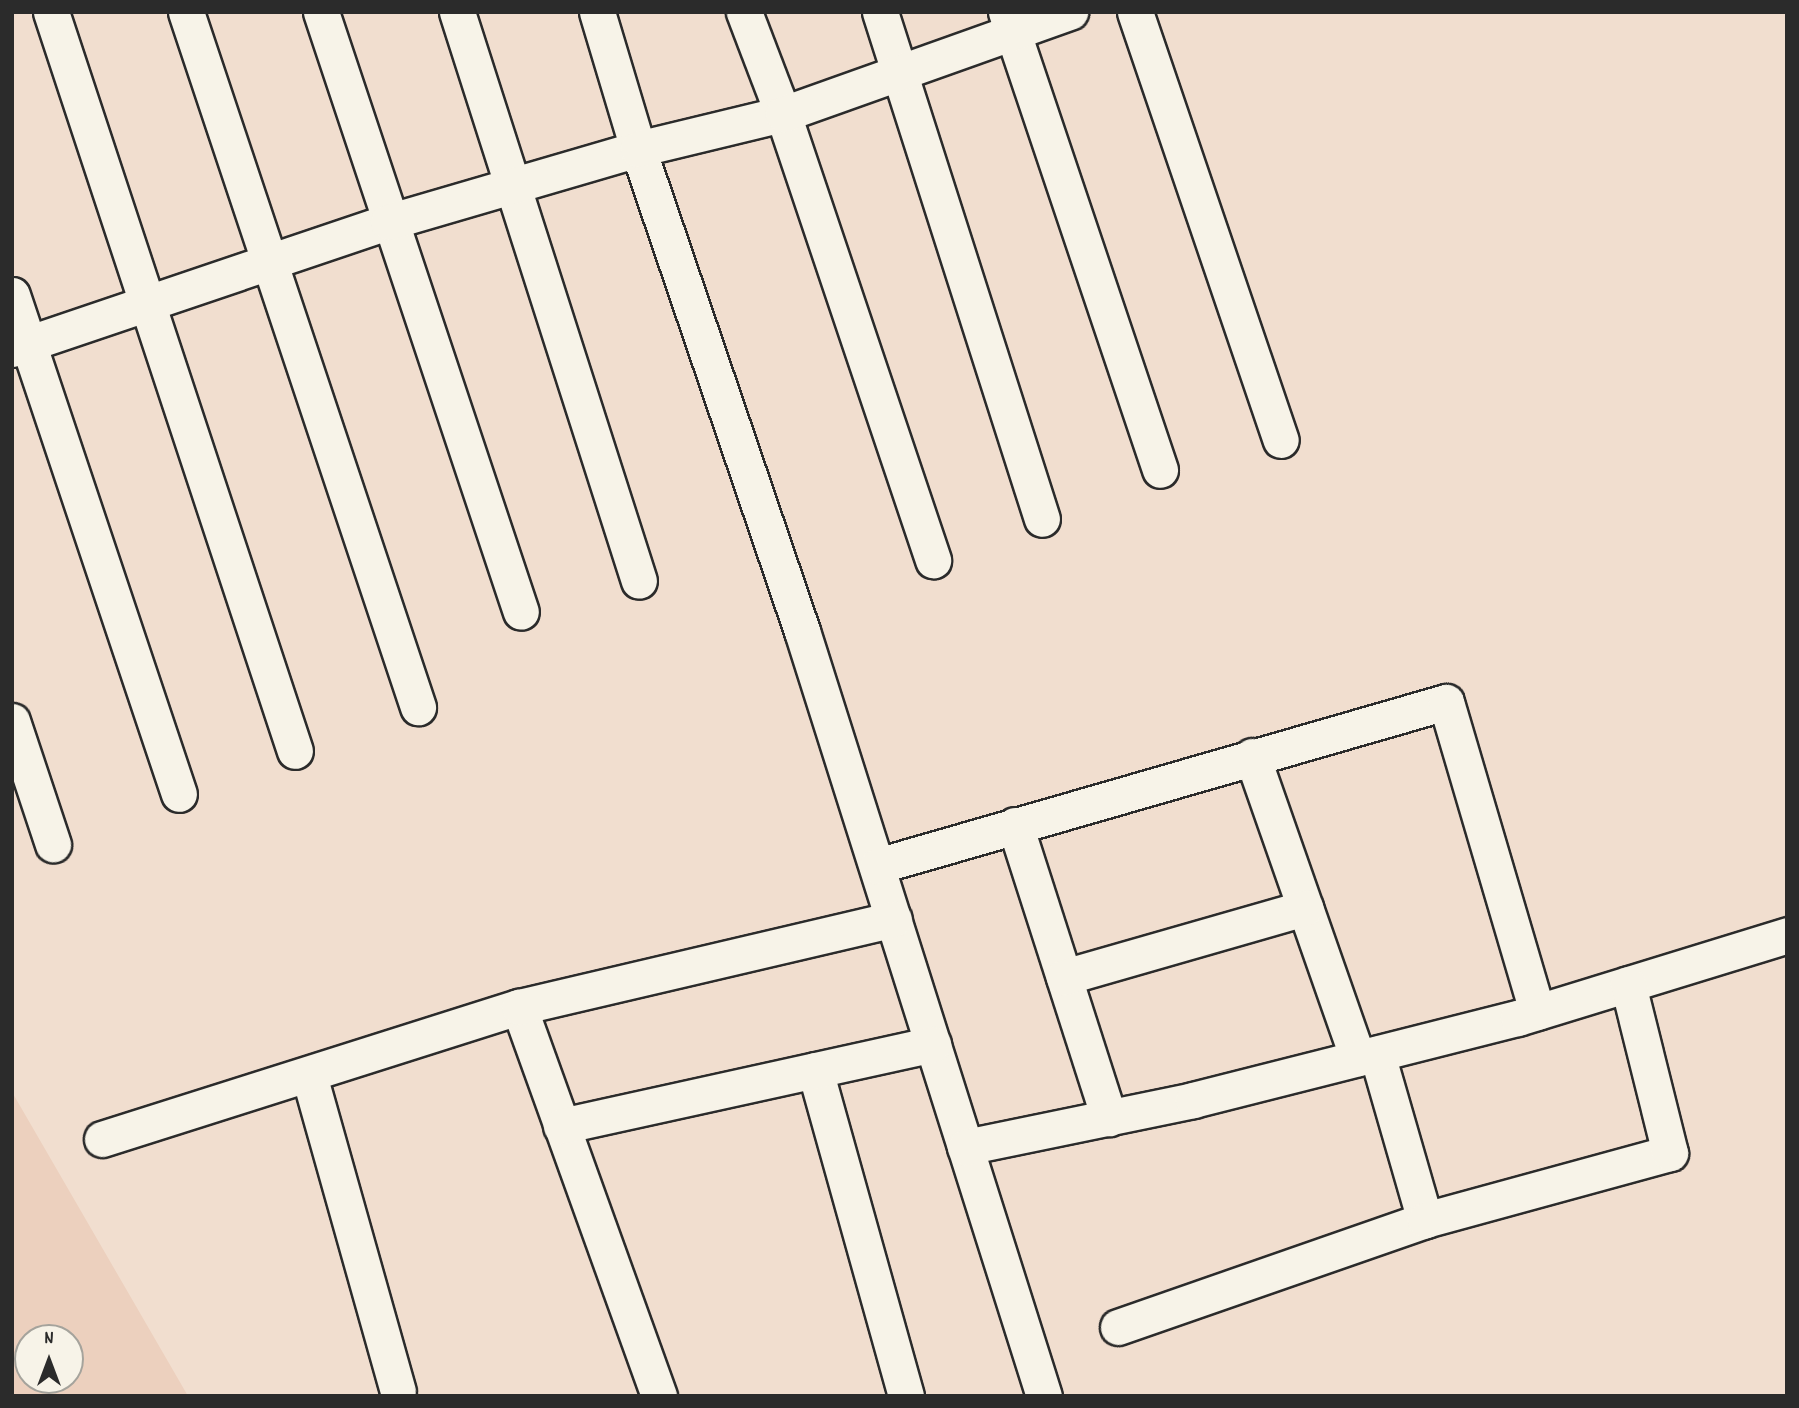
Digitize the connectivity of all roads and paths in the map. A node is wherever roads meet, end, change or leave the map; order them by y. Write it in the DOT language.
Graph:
graph roads {
  1 [pos="51,12"];
  2 [pos="186,12"];
  3 [pos="321,12"];
  4 [pos="457,12"];
  5 [pos="597,12"];
  6 [pos="744,12"];
  7 [pos="880,12"];
  8 [pos="1070,12"];
  9 [pos="1135,12"];
  10 [pos="1009,21"];
  11 [pos="898,72"];
  12 [pos="783,114"];
  13 [pos="638,149"];
  14 [pos="510,189"];
  15 [pos="388,222"];
  16 [pos="269,265"];
  17 [pos="12,295"];
  18 [pos="147,302"];
  19 [pos="21,347"];
  20 [pos="1281,440"];
  21 [pos="1160,470"];
  22 [pos="1042,519"];
  23 [pos="933,561"];
  24 [pos="639,581"];
  25 [pos="521,612"];
  26 [pos="418,707"];
  27 [pos="12,721"];
  28 [pos="295,751"];
  29 [pos="1252,756"];
  30 [pos="179,794"];
  31 [pos="1015,825"];
  32 [pos="53,844"];
  33 [pos="877,866"];
  34 [pos="1305,908"];
  35 [pos="894,919"];
  36 [pos="1787,935"];
  37 [pos="1064,977"];
  38 [pos="1628,984"];
  39 [pos="519,1007"];
  40 [pos="1537,1012"];
  41 [pos="933,1044"];
  42 [pos="1367,1056"];
  43 [pos="815,1070"];
  44 [pos="309,1075"];
  45 [pos="1109,1118"];
  46 [pos="561,1126"];
  47 [pos="102,1139"];
  48 [pos="965,1147"];
  49 [pos="1425,1220"];
  50 [pos="1118,1327"];
  51 [pos="398,1391"];
  52 [pos="659,1396"];
  53 [pos="906,1396"];
  54 [pos="1044,1396"];
  1 -- 18 [label="street"];
  2 -- 16 [label="street"];
  3 -- 15 [label="street"];
  4 -- 14 [label="street"];
  5 -- 13 [label="street"];
  6 -- 12 [label="street"];
  7 -- 11 [label="street"];
  8 -- 10 [label="street"];
  9 -- 20 [label="street"];
  10 -- 11 [label="street"];
  10 -- 21 [label="street"];
  11 -- 12 [label="street"];
  11 -- 22 [label="street"];
  12 -- 13 [label="street"];
  12 -- 23 [label="street"];
  13 -- 14 [label="street"];
  13 -- 33 [label="street"];
  14 -- 15 [label="street"];
  14 -- 24 [label="street"];
  15 -- 16 [label="street"];
  15 -- 25 [label="street"];
  16 -- 18 [label="street"];
  16 -- 26 [label="street"];
  17 -- 19 [label="street"];
  18 -- 19 [label="street"];
  18 -- 28 [label="street"];
  19 -- 30 [label="street"];
  27 -- 32 [label="street"];
  29 -- 31 [label="street"];
  29 -- 34 [label="street"];
  29 -- 40 [label="street"];
  31 -- 33 [label="street"];
  31 -- 37 [label="street"];
  33 -- 35 [label="street"];
  34 -- 37 [label="street"];
  34 -- 42 [label="street"];
  35 -- 39 [label="street"];
  35 -- 41 [label="street"];
  36 -- 38 [label="street"];
  37 -- 45 [label="street"];
  38 -- 40 [label="street"];
  38 -- 49 [label="street"];
  39 -- 44 [label="street"];
  39 -- 46 [label="street"];
  40 -- 42 [label="street"];
  41 -- 43 [label="street"];
  41 -- 48 [label="street"];
  42 -- 45 [label="street"];
  42 -- 49 [label="street"];
  43 -- 46 [label="street"];
  43 -- 53 [label="street"];
  44 -- 47 [label="street"];
  44 -- 51 [label="street"];
  45 -- 48 [label="street"];
  46 -- 52 [label="street"];
  48 -- 54 [label="street"];
  49 -- 50 [label="street"];
}
